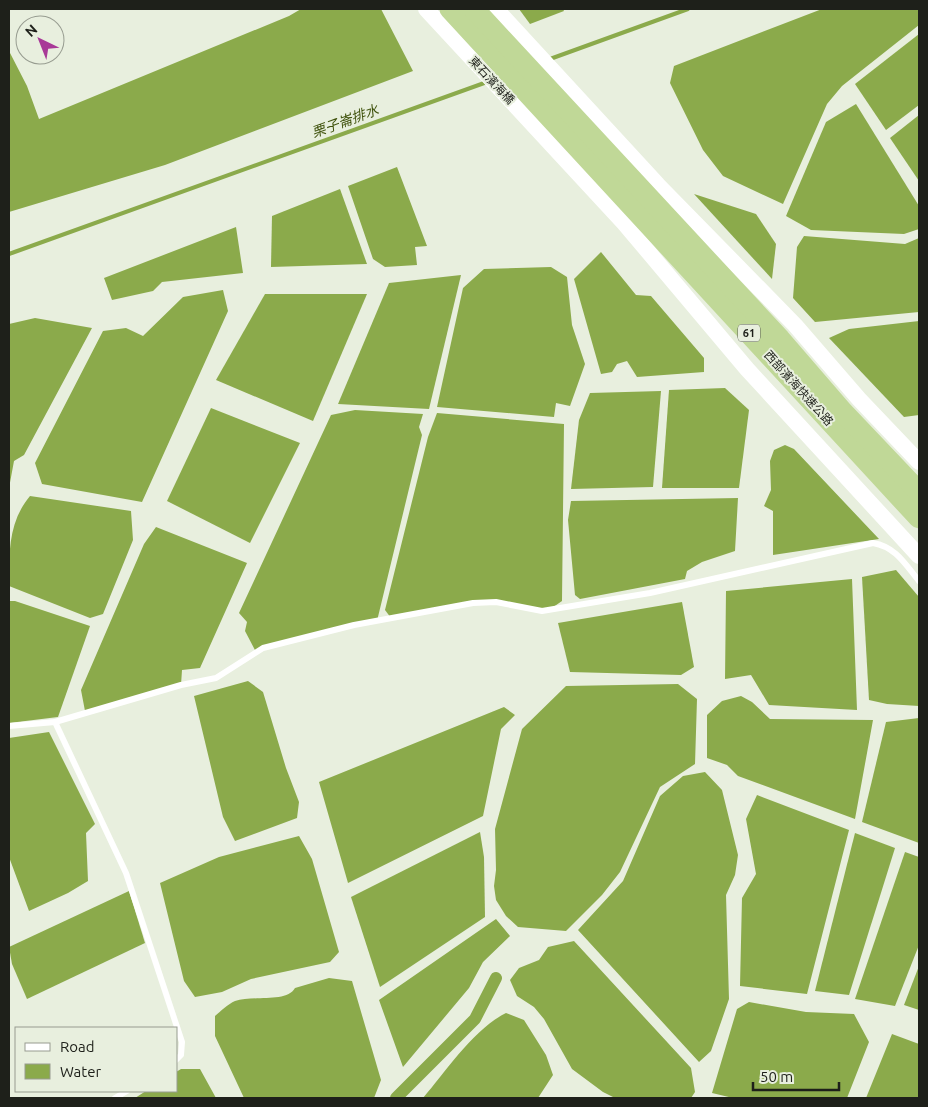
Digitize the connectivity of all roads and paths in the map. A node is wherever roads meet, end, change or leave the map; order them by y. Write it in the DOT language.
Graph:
graph roads {
  1 [pos="426,9"];
  2 [pos="450,9"];
  3 [pos="474,9"];
  4 [pos="496,9"];
  5 [pos="608,142"];
  6 [pos="568,150"];
  7 [pos="919,462"];
  8 [pos="919,492"];
  9 [pos="919,518"];
  10 [pos="919,556"];
  11 [pos="919,581"];
  12 [pos="55,722"];
  13 [pos="9,726"];
  14 [pos="177,1027"];
  15 [pos="178,1030"];
  16 [pos="178,1058"];
  1 -- 6 [label="street, 東石濱海橋"];
  2 -- 6 [label="highway, 東石濱海橋 / 61"];
  3 -- 5 [label="highway, 61"];
  4 -- 5 [label="street"];
  5 -- 7 [label="street"];
  5 -- 8 [label="highway, 西部濱海快速公路 / 61"];
  6 -- 9 [label="highway, 西部濱海快速公路 / 61"];
  6 -- 10 [label="street"];
  11 -- 12 [label="lane"];
  12 -- 13 [label="lane"];
  12 -- 14 [label="lane"];
  15 -- 16 [label="lane"];
}
